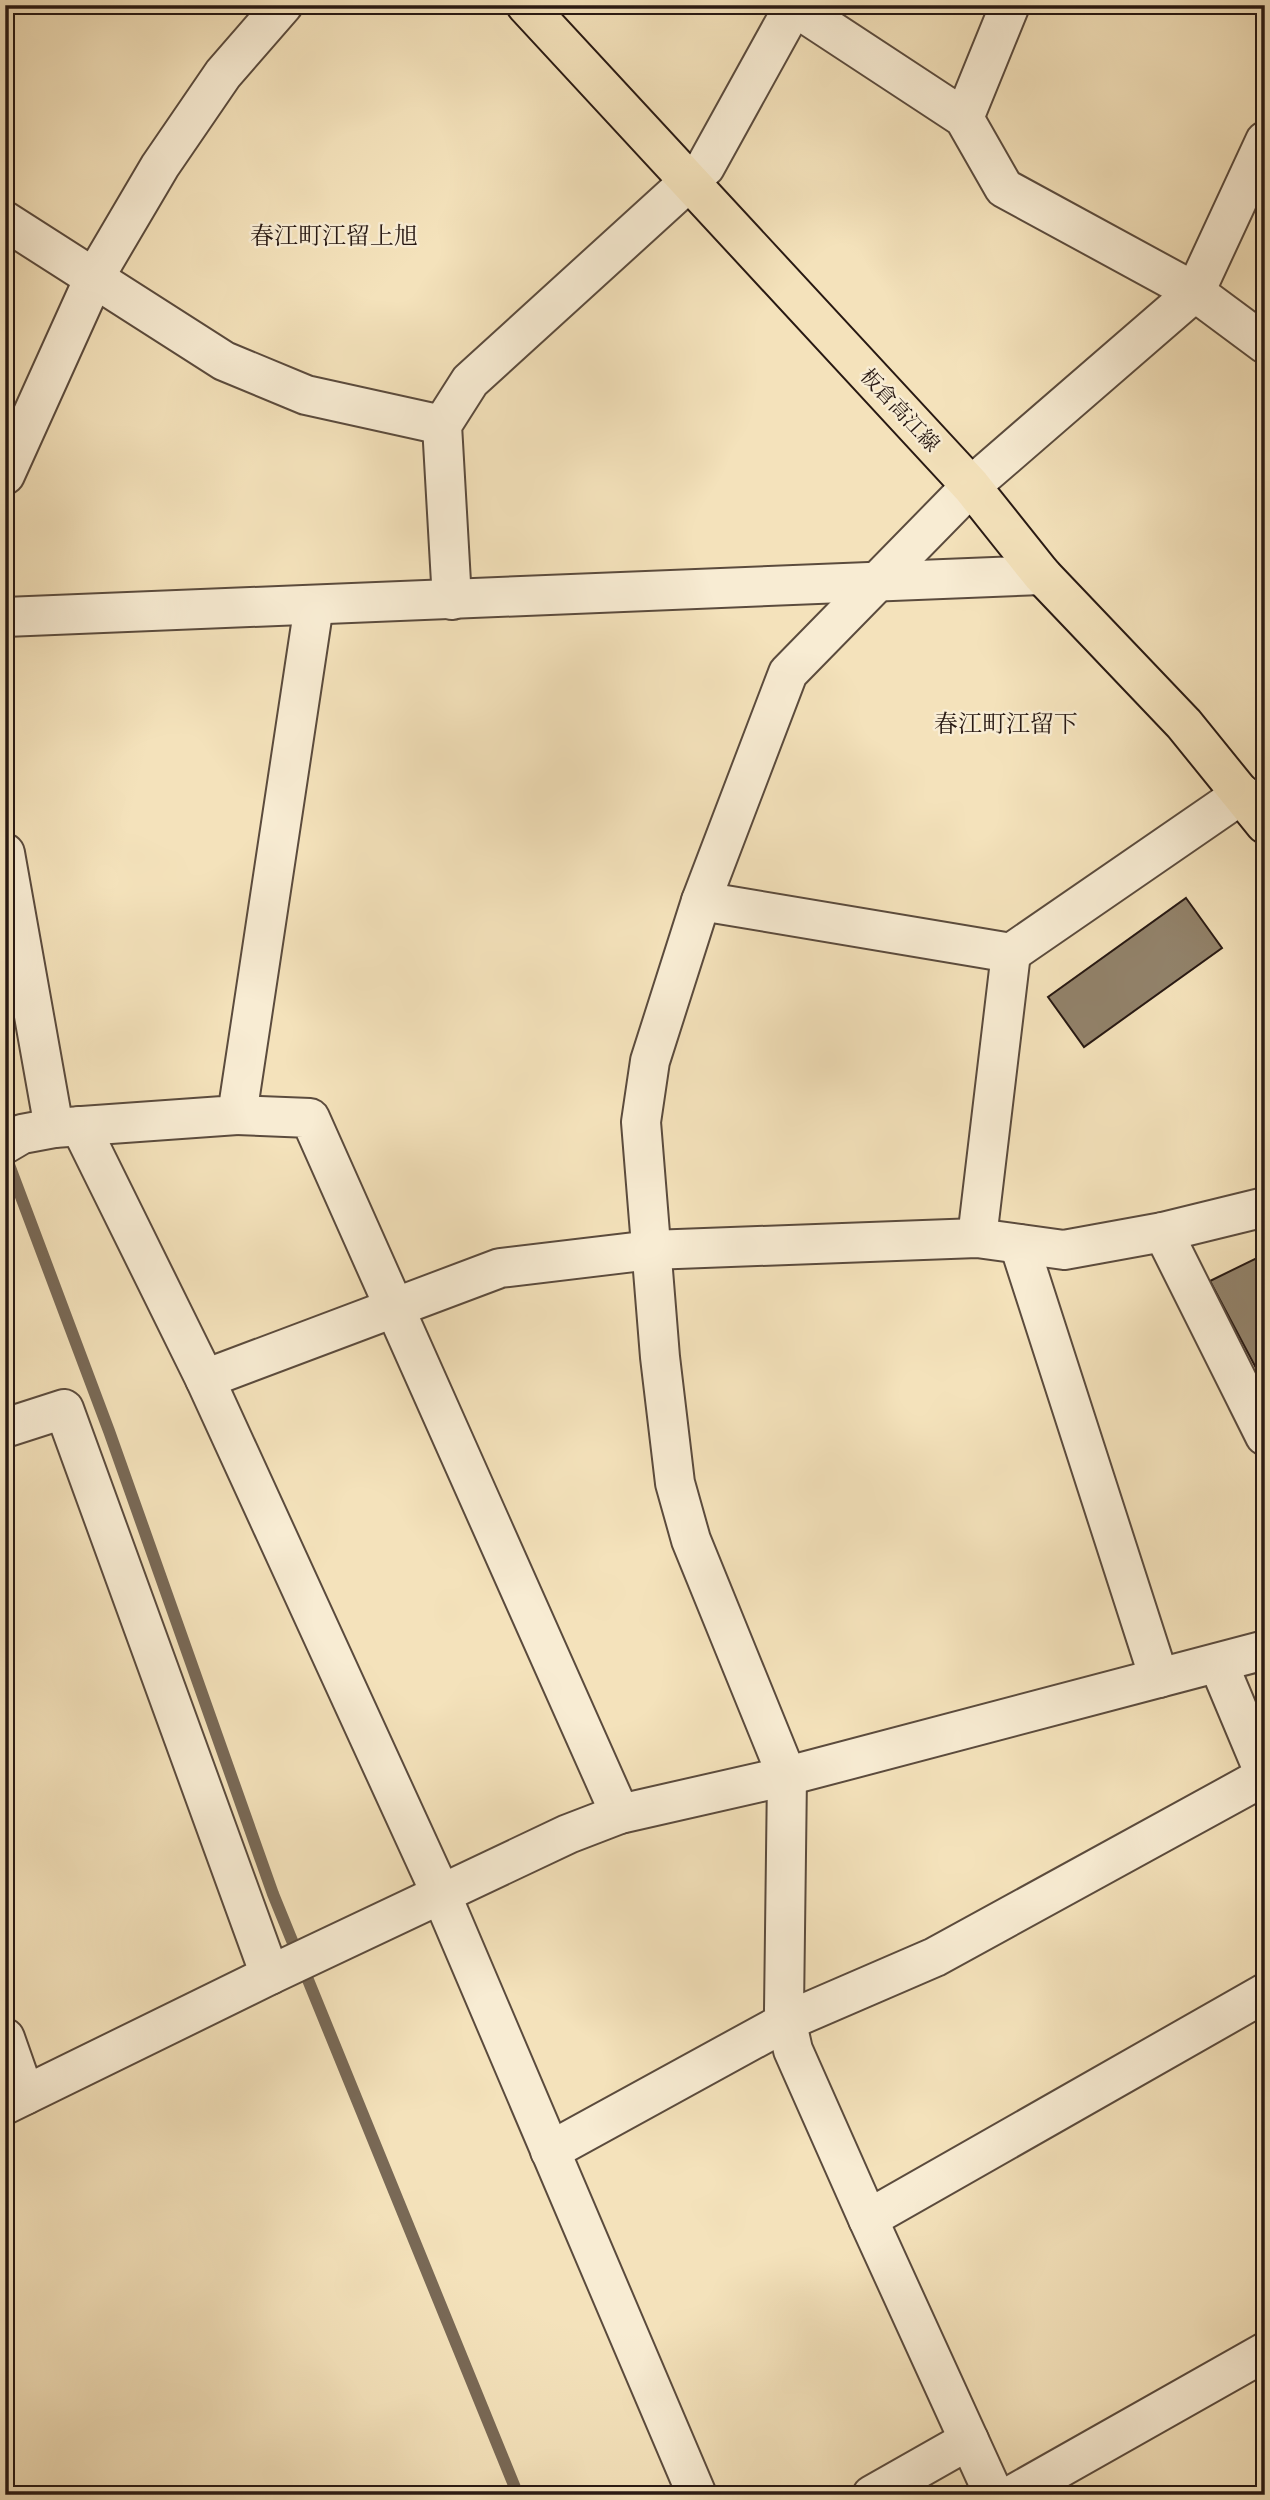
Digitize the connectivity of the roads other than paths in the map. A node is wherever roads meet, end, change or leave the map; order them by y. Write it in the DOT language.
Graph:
graph roads {
  1 [pos="284,5"];
  2 [pos="526,5"];
  3 [pos="1010,5"];
  4 [pos="793,6"];
  5 [pos="964,118"];
  6 [pos="1265,141"];
  7 [pos="688,182"];
  8 [pos="5,221"];
  9 [pos="94,278"];
  10 [pos="1195,292"];
  11 [pos="1265,344"];
  12 [pos="442,425"];
  13 [pos="5,475"];
  14 [pos="971,486"];
  15 [pos="1042,575"];
  16 [pos="877,583"];
  17 [pos="452,600"];
  18 [pos="314,605"];
  19 [pos="5,617"];
  20 [pos="1255,799"];
  21 [pos="5,853"];
  22 [pos="701,901"];
  23 [pos="1011,953"];
  24 [pos="237,1115"];
  25 [pos="67,1127"];
  26 [pos="5,1144"];
  27 [pos="1265,1207"];
  28 [pos="1163,1232"];
  29 [pos="977,1238"];
  30 [pos="1019,1244"];
  31 [pos="651,1250"];
  32 [pos="393,1308"];
  33 [pos="205,1379"];
  34 [pos="5,1429"];
  35 [pos="1265,1436"];
  36 [pos="1265,1650"];
  37 [pos="1219,1662"];
  38 [pos="1159,1678"];
  39 [pos="1265,1775"];
  40 [pos="787,1776"];
  41 [pos="620,1814"];
  42 [pos="442,1894"];
  43 [pos="270,1975"];
  44 [pos="1265,1993"];
  45 [pos="787,2021"];
  46 [pos="5,2038"];
  47 [pos="15,2100"];
  48 [pos="550,2151"];
  49 [pos="868,2219"];
  50 [pos="1265,2352"];
  51 [pos="969,2440"];
  52 [pos="697,2495"];
  53 [pos="872,2495"];
  54 [pos="994,2495"];
  55 [pos="1012,2495"];
  1 -- 9 [label="street"];
  2 -- 7 [label="main road, 板倉高江線"];
  3 -- 5 [label="street"];
  4 -- 5 [label="street"];
  4 -- 7 [label="street"];
  5 -- 10 [label="street"];
  6 -- 10 [label="street"];
  7 -- 12 [label="street"];
  7 -- 14 [label="main road, 板倉高江線"];
  8 -- 9 [label="street"];
  9 -- 12 [label="street"];
  9 -- 13 [label="street"];
  10 -- 11 [label="street"];
  10 -- 14 [label="street"];
  12 -- 17 [label="street"];
  14 -- 15 [label="main road, 板倉高江線"];
  14 -- 16 [label="street"];
  15 -- 16 [label="street"];
  15 -- 20 [label="main road, 板倉高江線"];
  16 -- 17 [label="street"];
  16 -- 22 [label="street"];
  17 -- 18 [label="street"];
  18 -- 19 [label="street"];
  18 -- 24 [label="street"];
  20 -- 23 [label="street"];
  21 -- 25 [label="street"];
  22 -- 23 [label="street"];
  22 -- 31 [label="street"];
  23 -- 29 [label="street"];
  24 -- 25 [label="street"];
  24 -- 32 [label="street"];
  25 -- 26 [label="street"];
  25 -- 33 [label="street"];
  27 -- 28 [label="street"];
  28 -- 30 [label="street"];
  28 -- 35 [label="street"];
  29 -- 30 [label="street"];
  29 -- 31 [label="street"];
  30 -- 38 [label="street"];
  31 -- 32 [label="street"];
  31 -- 40 [label="street"];
  32 -- 33 [label="street"];
  32 -- 41 [label="street"];
  33 -- 42 [label="street"];
  34 -- 43 [label="street"];
  36 -- 37 [label="street"];
  37 -- 38 [label="street"];
  37 -- 39 [label="street"];
  38 -- 40 [label="street"];
  39 -- 45 [label="street"];
  40 -- 41 [label="street"];
  40 -- 45 [label="street"];
  41 -- 42 [label="street"];
  42 -- 43 [label="street"];
  42 -- 48 [label="street"];
  43 -- 47 [label="street"];
  44 -- 49 [label="street"];
  45 -- 48 [label="street"];
  45 -- 49 [label="street"];
  46 -- 47 [label="street"];
  48 -- 52 [label="street"];
  49 -- 51 [label="street"];
  50 -- 55 [label="street"];
  51 -- 53 [label="street"];
  51 -- 54 [label="street"];
}
